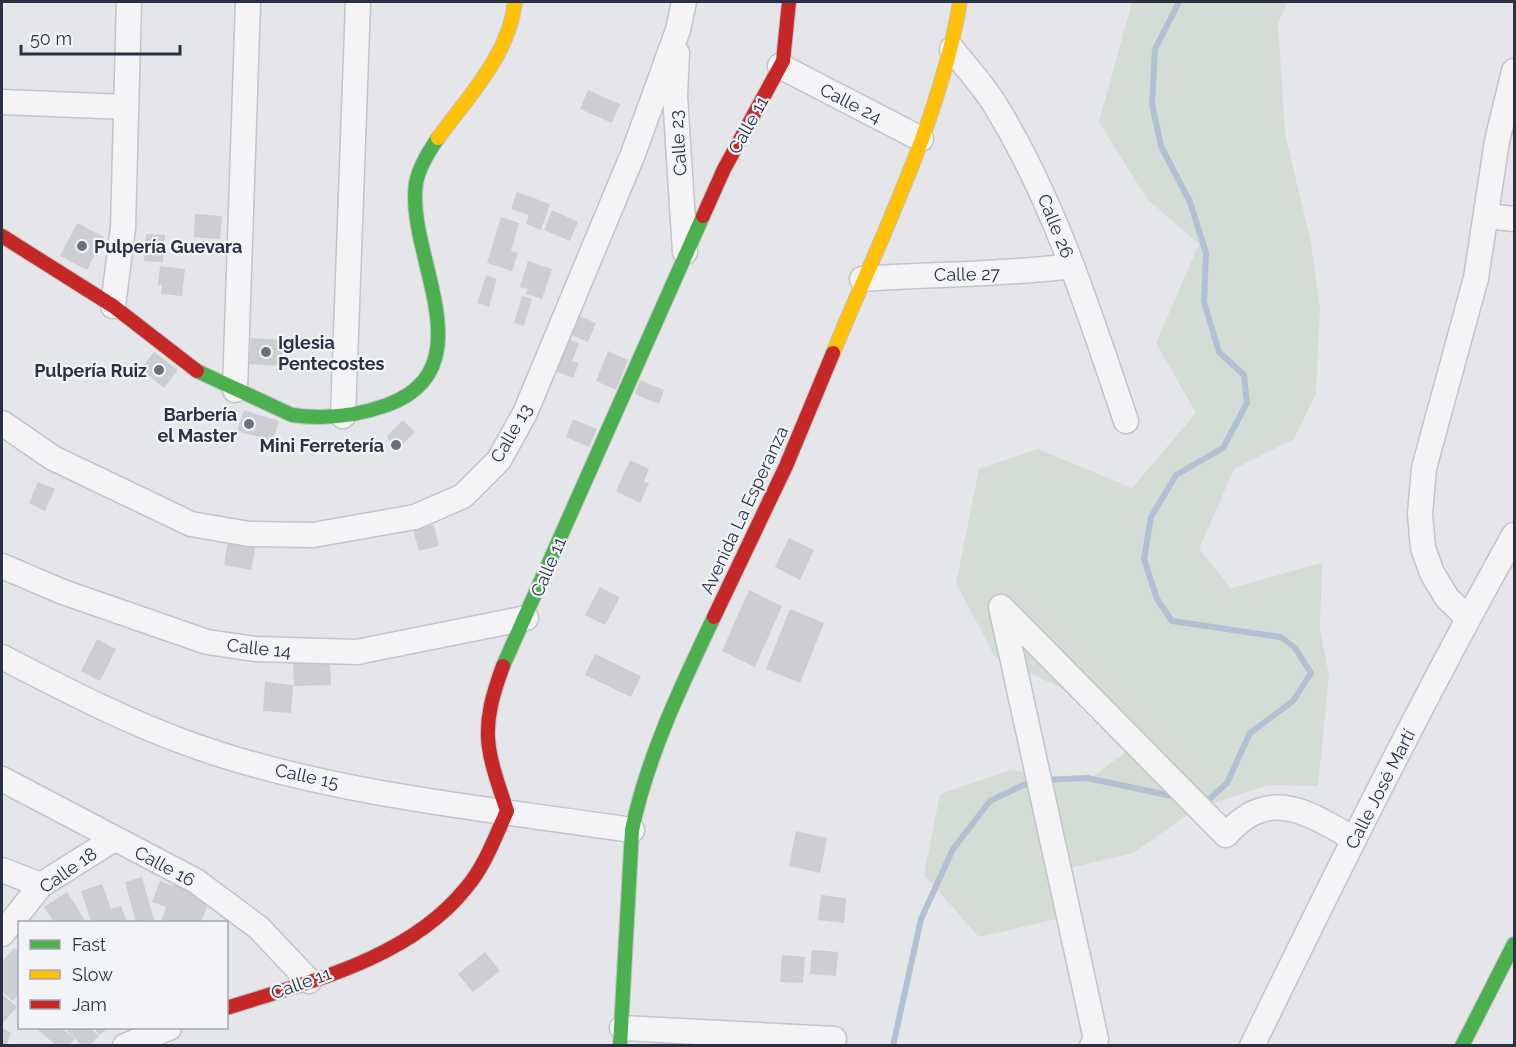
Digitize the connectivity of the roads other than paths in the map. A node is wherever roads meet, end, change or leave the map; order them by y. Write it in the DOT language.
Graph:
graph roads {
  1 [pos="129,2"];
  2 [pos="248,2"];
  3 [pos="358,2"];
  4 [pos="515,2"];
  5 [pos="684,2"];
  6 [pos="789,2"];
  7 [pos="960,2"];
  8 [pos="678,30"];
  9 [pos="952,49"];
  10 [pos="780,66"];
  11 [pos="1515,70"];
  12 [pos="2,102"];
  13 [pos="126,107"];
  14 [pos="921,139"];
  15 [pos="1486,216"];
  16 [pos="1515,219"];
  17 [pos="2,236"];
  18 [pos="685,256"];
  19 [pos="1072,266"];
  20 [pos="862,279"];
  21 [pos="113,306"];
  22 [pos="235,390"];
  23 [pos="343,416"];
  24 [pos="1126,421"];
  25 [pos="2,423"];
  26 [pos="1515,535"];
  27 [pos="2,566"];
  28 [pos="526,618"];
  29 [pos="1468,618"];
  30 [pos="2,657"];
  31 [pos="2,779"];
  32 [pos="507,811"];
  33 [pos="632,830"];
  34 [pos="114,839"];
  35 [pos="1354,839"];
  36 [pos="2,870"];
  37 [pos="40,885"];
  38 [pos="2,934"];
  39 [pos="1515,944"];
  40 [pos="309,981"];
  41 [pos="228,1007"];
  42 [pos="166,1029"];
  43 [pos="621,1037"];
  44 [pos="834,1039"];
  45 [pos="124,1046"];
  46 [pos="1092,1046"];
  47 [pos="1252,1046"];
  48 [pos="1462,1046"];
  1 -- 13 [label="street"];
  2 -- 22 [label="street"];
  3 -- 23 [label="street"];
  4 -- 23 [label="street"];
  5 -- 8 [label="street, Calle 13"];
  6 -- 10 [label="street, Calle 11"];
  7 -- 9 [label="street, Avenida La Esperanza"];
  8 -- 18 [label="street, Calle 23"];
  8 -- 25 [label="street, Calle 13"];
  9 -- 14 [label="street, Avenida La Esperanza"];
  9 -- 19 [label="street, Calle 26"];
  10 -- 14 [label="street, Calle 24"];
  10 -- 18 [label="street, Calle 11"];
  11 -- 15 [label="street"];
  12 -- 13 [label="street"];
  13 -- 21 [label="street"];
  14 -- 20 [label="street, Avenida La Esperanza"];
  15 -- 16 [label="street"];
  15 -- 29 [label="street"];
  17 -- 21 [label="street"];
  18 -- 28 [label="street, Calle 11"];
  19 -- 20 [label="street, Calle 27"];
  19 -- 24 [label="street, Calle 26"];
  20 -- 33 [label="street, Avenida La Esperanza"];
  21 -- 22 [label="street"];
  22 -- 23 [label="street"];
  26 -- 29 [label="street, Calle José Martí"];
  27 -- 28 [label="street, Calle 14"];
  28 -- 32 [label="street, Calle 11"];
  29 -- 35 [label="street, Calle José Martí"];
  30 -- 32 [label="street, Calle 15"];
  31 -- 34 [label="street, Calle 16"];
  32 -- 33 [label="street, Calle 15"];
  32 -- 40 [label="street, Calle 11"];
  33 -- 43 [label="street, Avenida La Esperanza"];
  34 -- 37 [label="street, Calle 18"];
  34 -- 40 [label="street, Calle 16"];
  35 -- 46 [label="street"];
  35 -- 47 [label="street, Calle José Martí"];
  36 -- 37 [label="street"];
  37 -- 38 [label="street, Calle 18"];
  39 -- 48 [label="street"];
  40 -- 41 [label="street, Calle 11"];
  42 -- 45 [label="street"];
  43 -- 44 [label="street"];
}
